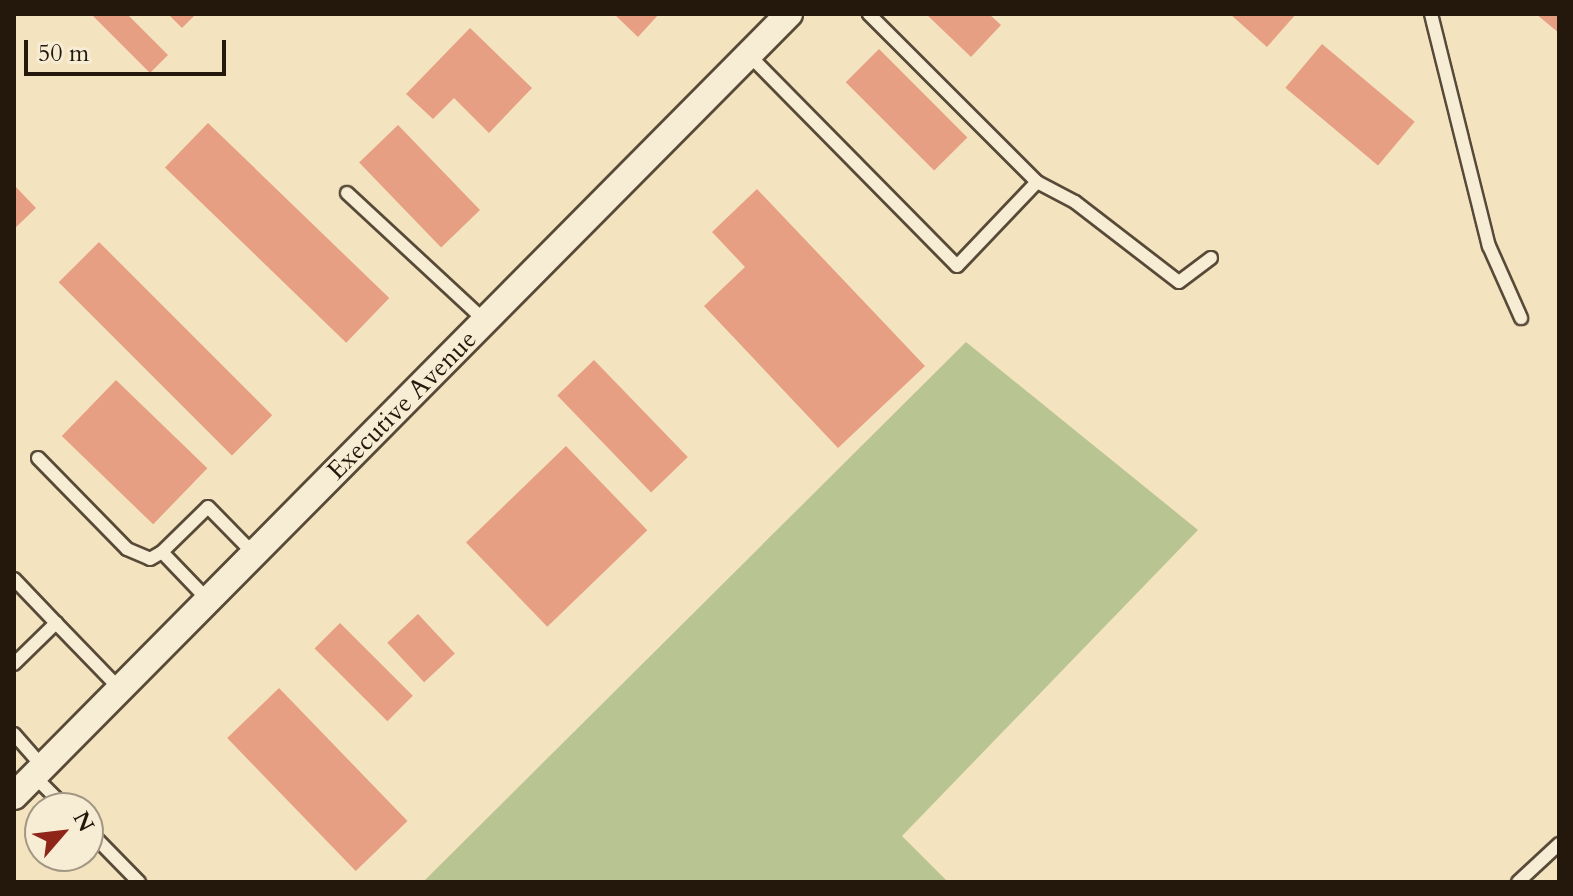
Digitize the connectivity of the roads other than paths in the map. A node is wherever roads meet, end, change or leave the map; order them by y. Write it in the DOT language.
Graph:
graph roads {
  1 [pos="789,14"];
  2 [pos="869,14"];
  3 [pos="1431,14"];
  4 [pos="749,55"];
  5 [pos="1037,182"];
  6 [pos="347,193"];
  7 [pos="1211,258"];
  8 [pos="1521,318"];
  9 [pos="485,321"];
  10 [pos="38,458"];
  11 [pos="162,552"];
  12 [pos="254,554"];
  13 [pos="14,579"];
  14 [pos="208,600"];
  15 [pos="56,623"];
  16 [pos="14,664"];
  17 [pos="120,689"];
  18 [pos="14,734"];
  19 [pos="38,771"];
  20 [pos="54,792"];
  21 [pos="14,796"];
  22 [pos="1559,844"];
  23 [pos="104,846"];
  24 [pos="139,882"];
  25 [pos="1518,882"];
  1 -- 4 [label="street, Executive Avenue"];
  2 -- 5 [label="lane"];
  3 -- 8 [label="lane"];
  4 -- 5 [label="lane"];
  4 -- 9 [label="street, Executive Avenue"];
  5 -- 7 [label="lane"];
  6 -- 9 [label="lane"];
  9 -- 12 [label="street, Executive Avenue"];
  10 -- 11 [label="lane"];
  11 -- 12 [label="lane"];
  11 -- 14 [label="lane"];
  12 -- 14 [label="street, Executive Avenue"];
  13 -- 15 [label="lane"];
  14 -- 17 [label="street, Executive Avenue"];
  15 -- 16 [label="lane"];
  15 -- 17 [label="lane"];
  17 -- 19 [label="street, Executive Avenue"];
  18 -- 19 [label="lane"];
  19 -- 20 [label="lane"];
  19 -- 21 [label="street, Executive Avenue"];
  22 -- 25 [label="lane"];
  23 -- 24 [label="lane"];
}
